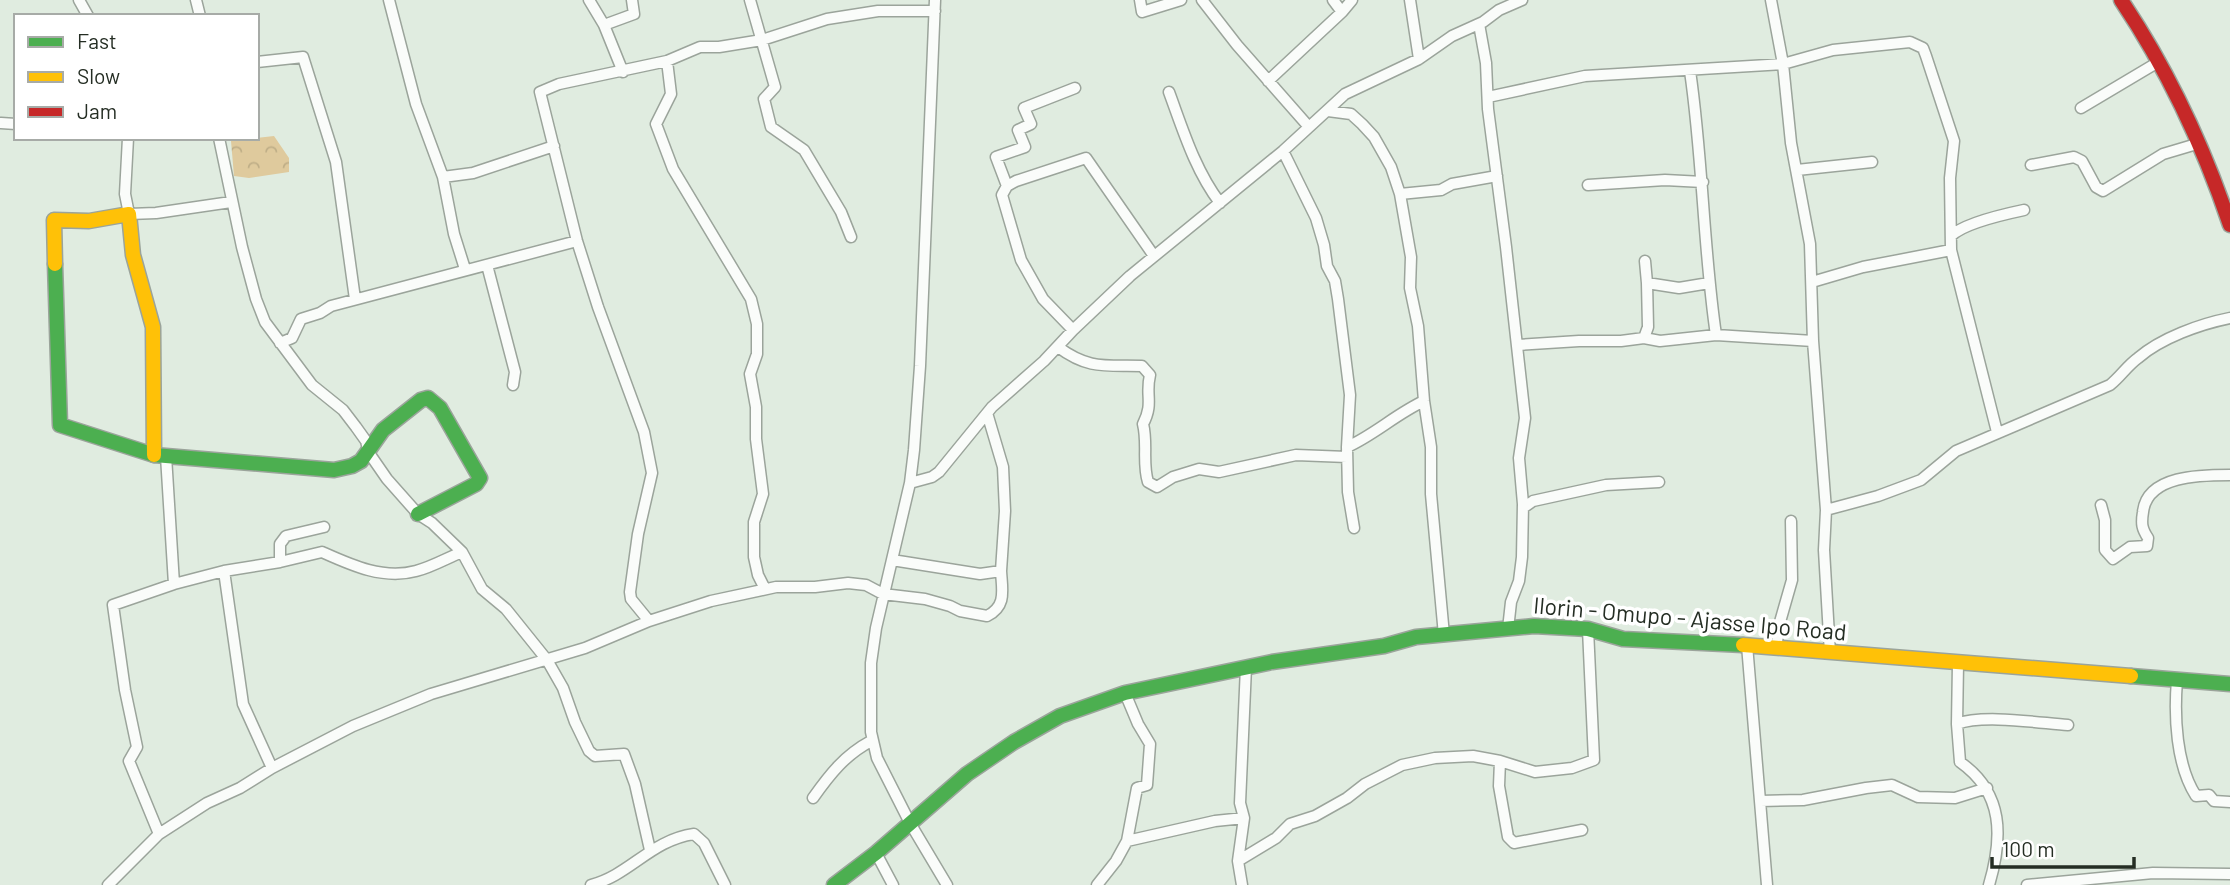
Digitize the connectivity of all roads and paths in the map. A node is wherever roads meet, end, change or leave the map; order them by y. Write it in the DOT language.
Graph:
graph roads {
  1 [pos="389,0"];
  2 [pos="589,0"];
  3 [pos="632,0"];
  4 [pos="750,0"];
  5 [pos="1140,0"];
  6 [pos="1181,0"];
  7 [pos="1202,0"];
  8 [pos="1333,0"];
  9 [pos="1352,0"];
  10 [pos="1410,0"];
  11 [pos="1522,0"];
  12 [pos="1771,0"];
  13 [pos="2121,0"];
  14 [pos="935,5"];
  15 [pos="1342,12"];
  16 [pos="1479,24"];
  17 [pos="604,25"];
  18 [pos="762,40"];
  19 [pos="1419,59"];
  20 [pos="667,61"];
  21 [pos="2160,61"];
  22 [pos="259,62"];
  23 [pos="1783,64"];
  24 [pos="1690,71"];
  25 [pos="623,72"];
  26 [pos="1268,80"];
  27 [pos="1075,88"];
  28 [pos="1169,92"];
  29 [pos="1488,97"];
  30 [pos="2081,108"];
  31 [pos="1328,111"];
  32 [pos="1309,127"];
  33 [pos="128,140"];
  34 [pos="219,140"];
  35 [pos="2200,143"];
  36 [pos="554,146"];
  37 [pos="1283,151"];
  38 [pos="1872,162"];
  39 [pos="2031,165"];
  40 [pos="1797,170"];
  41 [pos="1497,176"];
  42 [pos="443,177"];
  43 [pos="1703,183"];
  44 [pos="1588,185"];
  45 [pos="1007,186"];
  46 [pos="1400,194"];
  47 [pos="231,202"];
  48 [pos="1220,202"];
  49 [pos="2024,210"];
  50 [pos="129,214"];
  51 [pos="2230,225"];
  52 [pos="851,236"];
  53 [pos="1951,236"];
  54 [pos="577,241"];
  55 [pos="1951,250"];
  56 [pos="1154,256"];
  57 [pos="1645,261"];
  58 [pos="487,265"];
  59 [pos="465,269"];
  60 [pos="1812,282"];
  61 [pos="1647,283"];
  62 [pos="1709,283"];
  63 [pos="355,299"];
  64 [pos="2230,318"];
  65 [pos="1073,330"];
  66 [pos="1716,335"];
  67 [pos="1644,338"];
  68 [pos="1813,341"];
  69 [pos="280,343"];
  70 [pos="1518,345"];
  71 [pos="1058,347"];
  72 [pos="513,385"];
  73 [pos="1424,401"];
  74 [pos="987,413"];
  75 [pos="1997,432"];
  76 [pos="1347,452"];
  77 [pos="369,453"];
  78 [pos="160,455"];
  79 [pos="2230,475"];
  80 [pos="1659,482"];
  81 [pos="910,483"];
  82 [pos="2101,505"];
  83 [pos="1523,508"];
  84 [pos="1826,510"];
  85 [pos="418,514"];
  86 [pos="1791,520"];
  87 [pos="324,527"];
  88 [pos="1354,528"];
  89 [pos="462,552"];
  90 [pos="892,560"];
  91 [pos="280,562"];
  92 [pos="225,571"];
  93 [pos="1001,571"];
  94 [pos="174,584"];
  95 [pos="765,589"];
  96 [pos="883,593"];
  97 [pos="649,621"];
  98 [pos="1508,629"];
  99 [pos="1588,629"];
  100 [pos="1444,635"];
  101 [pos="1747,645"];
  102 [pos="1776,648"];
  103 [pos="1829,653"];
  104 [pos="547,660"];
  105 [pos="1958,664"];
  106 [pos="1246,667"];
  107 [pos="2177,680"];
  108 [pos="2230,684"];
  109 [pos="1125,693"];
  110 [pos="1957,724"];
  111 [pos="2068,725"];
  112 [pos="871,741"];
  113 [pos="1500,761"];
  114 [pos="272,768"];
  115 [pos="1987,788"];
  116 [pos="813,797"];
  117 [pos="1760,801"];
  118 [pos="2230,802"];
  119 [pos="1244,818"];
  120 [pos="910,823"];
  121 [pos="1582,830"];
  122 [pos="159,834"];
  123 [pos="1127,841"];
  124 [pos="650,850"];
  125 [pos="876,853"];
  126 [pos="1238,861"];
  127 [pos="2230,874"];
  128 [pos="2096,881"];
  129 [pos="108,885"];
  130 [pos="591,885"];
  131 [pos="725,885"];
  132 [pos="834,885"];
  133 [pos="893,885"];
  134 [pos="947,885"];
  135 [pos="1097,885"];
  136 [pos="1242,885"];
  137 [pos="1767,885"];
  138 [pos="1989,885"];
  139 [pos="2027,885"];
  1 -- 42 [label="street"];
  2 -- 17 [label="street"];
  3 -- 17 [label="street"];
  4 -- 18 [label="street"];
  5 -- 6 [label="street"];
  7 -- 26 [label="street"];
  8 -- 15 [label="street"];
  9 -- 15 [label="street"];
  10 -- 19 [label="street"];
  11 -- 16 [label="street"];
  12 -- 23 [label="street"];
  13 -- 21 [label="main road"];
  14 -- 18 [label="street"];
  14 -- 81 [label="street"];
  15 -- 26 [label="street"];
  16 -- 19 [label="street"];
  16 -- 29 [label="street"];
  17 -- 25 [label="street"];
  18 -- 20 [label="street"];
  18 -- 52 [label="street"];
  19 -- 31 [label="street"];
  20 -- 25 [label="street"];
  20 -- 95 [label="street"];
  21 -- 30 [label="street"];
  21 -- 35 [label="main road"];
  22 -- 63 [label="street"];
  23 -- 24 [label="street"];
  23 -- 40 [label="street"];
  23 -- 53 [label="street"];
  24 -- 29 [label="street"];
  24 -- 43 [label="street"];
  25 -- 36 [label="street"];
  26 -- 32 [label="street"];
  27 -- 45 [label="street"];
  28 -- 48 [label="street"];
  29 -- 41 [label="street"];
  31 -- 32 [label="street"];
  31 -- 46 [label="street"];
  32 -- 37 [label="street"];
  33 -- 50 [label="street"];
  34 -- 47 [label="street"];
  35 -- 39 [label="street"];
  35 -- 51 [label="main road"];
  36 -- 42 [label="street"];
  36 -- 54 [label="street"];
  37 -- 48 [label="street"];
  37 -- 76 [label="street"];
  38 -- 40 [label="street"];
  40 -- 60 [label="street"];
  41 -- 46 [label="street"];
  41 -- 70 [label="street"];
  42 -- 59 [label="street"];
  43 -- 44 [label="street"];
  43 -- 62 [label="street"];
  45 -- 56 [label="street"];
  45 -- 65 [label="street"];
  46 -- 73 [label="street"];
  47 -- 50 [label="street"];
  47 -- 69 [label="street"];
  48 -- 56 [label="street"];
  49 -- 53 [label="street"];
  50 -- 78 [label="main road"];
  50 -- 78 [label="main road"];
  53 -- 55 [label="street"];
  54 -- 58 [label="street"];
  54 -- 97 [label="street"];
  55 -- 60 [label="street"];
  55 -- 75 [label="street"];
  56 -- 65 [label="street"];
  57 -- 61 [label="street"];
  58 -- 59 [label="street"];
  58 -- 72 [label="street"];
  59 -- 63 [label="street"];
  60 -- 68 [label="street"];
  61 -- 62 [label="street"];
  61 -- 67 [label="street"];
  62 -- 66 [label="street"];
  63 -- 69 [label="street"];
  64 -- 75 [label="street"];
  65 -- 71 [label="street"];
  66 -- 67 [label="street"];
  66 -- 68 [label="street"];
  67 -- 70 [label="street"];
  68 -- 84 [label="street"];
  69 -- 77 [label="street"];
  70 -- 83 [label="street"];
  71 -- 74 [label="street"];
  71 -- 76 [label="street"];
  73 -- 76 [label="street"];
  73 -- 100 [label="street"];
  74 -- 81 [label="street"];
  74 -- 93 [label="street"];
  75 -- 84 [label="street"];
  76 -- 88 [label="street"];
  77 -- 78 [label="main road"];
  77 -- 85 [label="street"];
  77 -- 85 [label="main road"];
  78 -- 94 [label="street"];
  79 -- 82 [label="street"];
  80 -- 83 [label="street"];
  81 -- 90 [label="street"];
  83 -- 98 [label="street"];
  84 -- 103 [label="street"];
  85 -- 89 [label="street"];
  86 -- 102 [label="street"];
  87 -- 91 [label="street"];
  89 -- 91 [label="street"];
  89 -- 104 [label="street"];
  90 -- 93 [label="street"];
  90 -- 96 [label="street"];
  91 -- 92 [label="street"];
  92 -- 94 [label="street"];
  92 -- 114 [label="street"];
  93 -- 96 [label="street"];
  94 -- 122 [label="street"];
  95 -- 96 [label="street"];
  95 -- 97 [label="street"];
  96 -- 112 [label="street"];
  97 -- 104 [label="street"];
  98 -- 99 [label="main road, Ilorin - Omupo - Ajasse Ipo Road"];
  98 -- 100 [label="main road, Ilorin - Omupo - Ajasse Ipo Road"];
  99 -- 101 [label="main road, Ilorin - Omupo - Ajasse Ipo Road"];
  99 -- 113 [label="street"];
  100 -- 106 [label="main road, Ilorin - Omupo - Ajasse Ipo Road"];
  101 -- 102 [label="main road, Ilorin - Omupo - Ajasse Ipo Road"];
  101 -- 117 [label="street"];
  102 -- 103 [label="main road, Ilorin - Omupo - Ajasse Ipo Road"];
  103 -- 105 [label="main road, Ilorin - Omupo - Ajasse Ipo Road"];
  104 -- 114 [label="street"];
  104 -- 124 [label="street"];
  105 -- 107 [label="main road, Ilorin - Omupo - Ajasse Ipo Road"];
  105 -- 110 [label="street"];
  106 -- 109 [label="main road, Ilorin - Omupo - Ajasse Ipo Road"];
  106 -- 119 [label="street"];
  107 -- 108 [label="main road, Ilorin - Omupo - Ajasse Ipo Road"];
  107 -- 118 [label="street"];
  109 -- 120 [label="main road, Ilorin - Omupo - Ajasse Ipo Road"];
  109 -- 123 [label="street"];
  110 -- 111 [label="street"];
  110 -- 115 [label="street"];
  112 -- 116 [label="street"];
  112 -- 120 [label="street"];
  113 -- 121 [label="street"];
  113 -- 126 [label="street"];
  114 -- 122 [label="street"];
  115 -- 117 [label="street"];
  115 -- 138 [label="street"];
  117 -- 137 [label="street"];
  119 -- 123 [label="street"];
  119 -- 126 [label="street"];
  120 -- 125 [label="main road, Ilorin - Omupo - Ajasse Ipo Road"];
  120 -- 134 [label="street"];
  122 -- 129 [label="street"];
  123 -- 135 [label="street"];
  124 -- 130 [label="street"];
  124 -- 131 [label="street"];
  125 -- 132 [label="main road, Ilorin - Omupo - Ajasse Ipo Road"];
  125 -- 133 [label="street"];
  126 -- 136 [label="street"];
  127 -- 128 [label="street"];
  128 -- 139 [label="street"];
}
